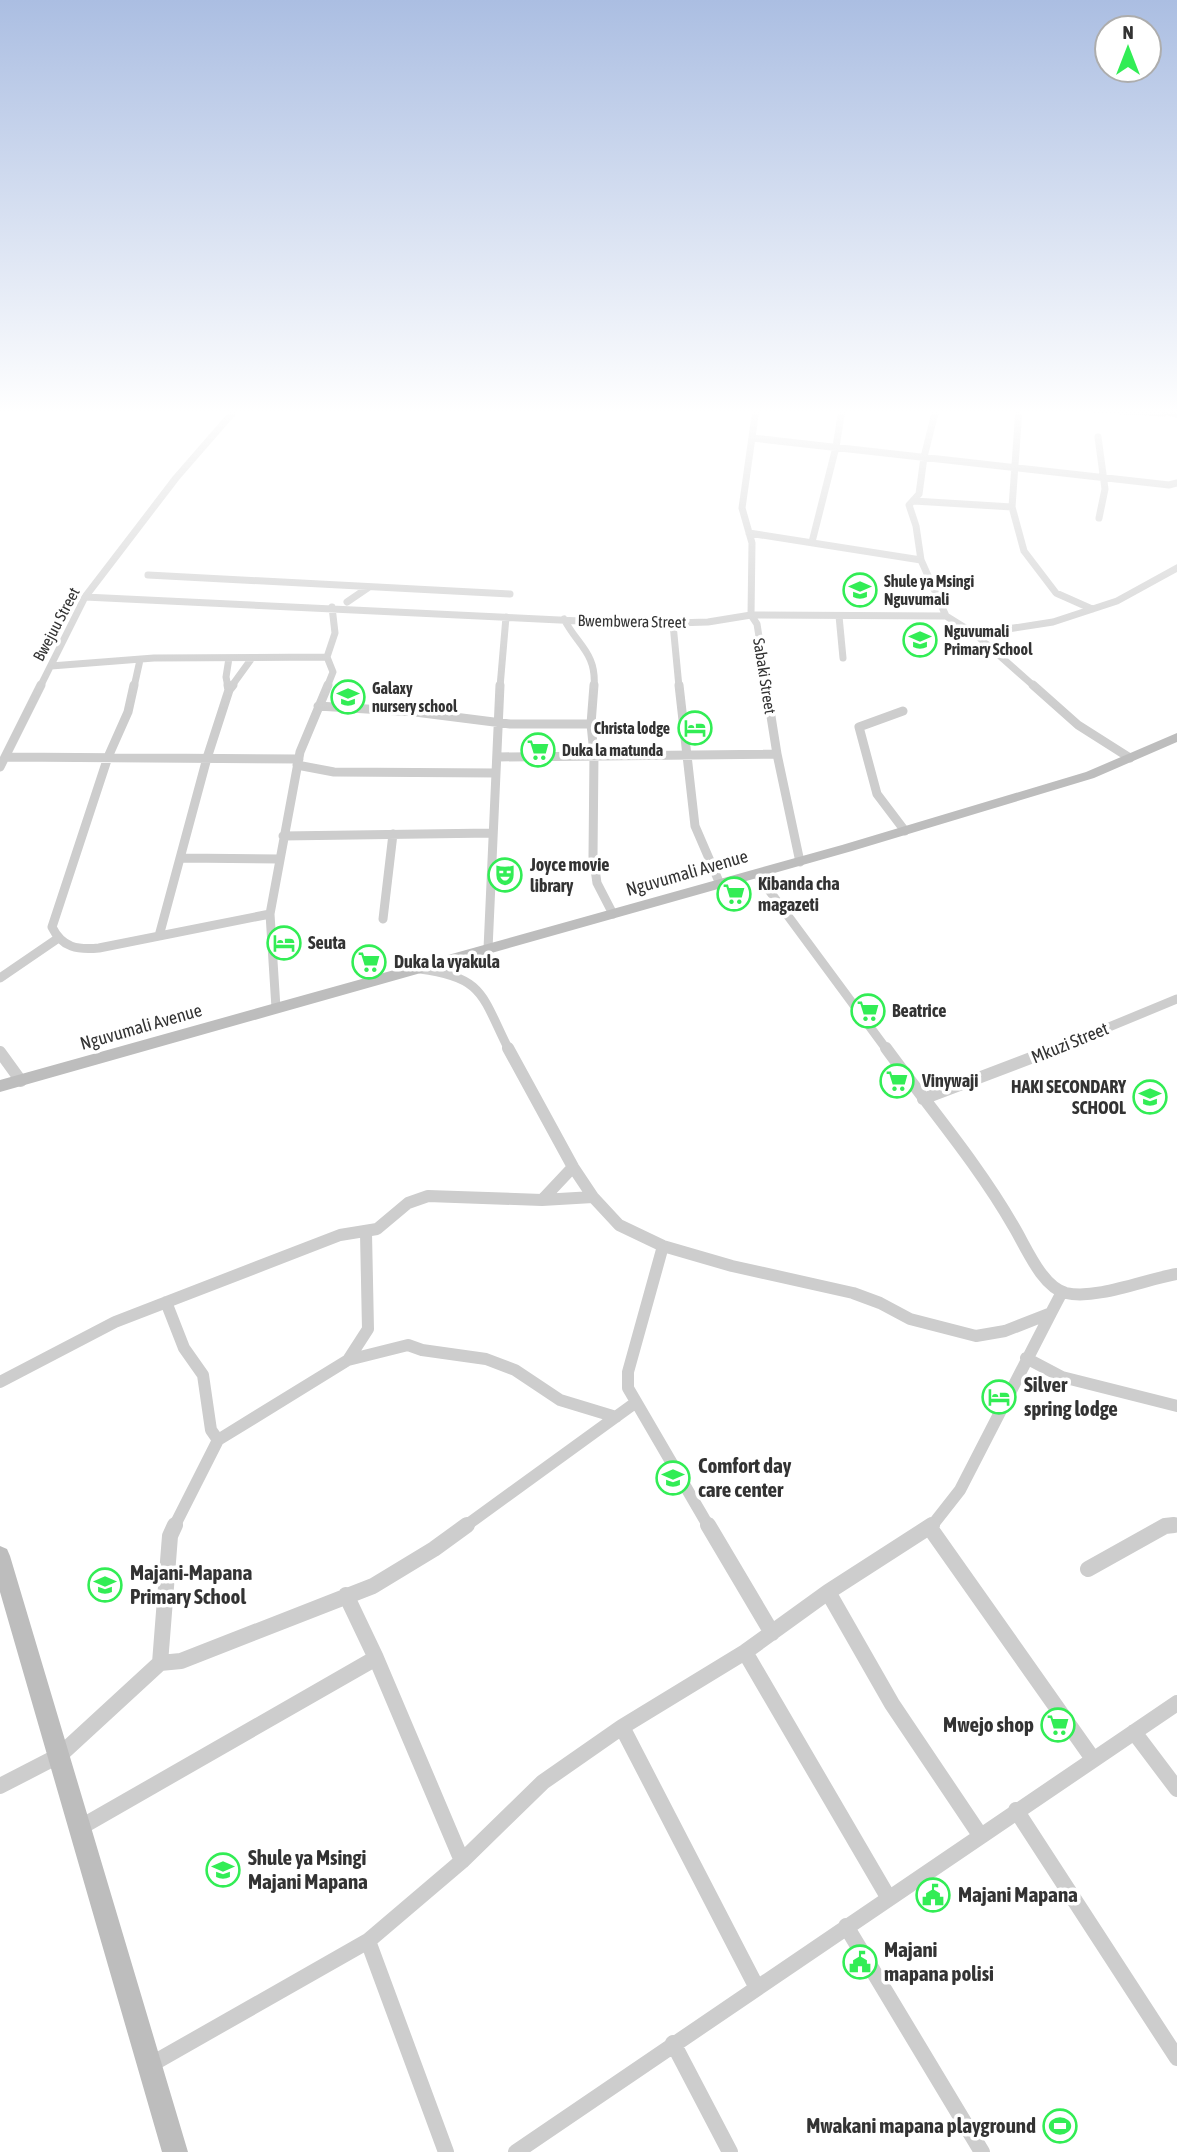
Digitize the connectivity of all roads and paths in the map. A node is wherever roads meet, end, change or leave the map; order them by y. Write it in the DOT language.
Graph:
graph roads {
  1 [pos="152,509"];
  2 [pos="742,509"];
  3 [pos="820,509"];
  4 [pos="909,509"];
  5 [pos="1013,509"];
  6 [pos="1103,509"];
  7 [pos="1099,518"];
  8 [pos="749,533"];
  9 [pos="812,542"];
  10 [pos="921,560"];
  11 [pos="1177,569"];
  12 [pos="148,575"];
  13 [pos="339,586"];
  14 [pos="369,587"];
  15 [pos="510,594"];
  16 [pos="85,597"];
  17 [pos="349,606"];
  18 [pos="332,607"];
  19 [pos="1092,609"];
  20 [pos="751,615"];
  21 [pos="839,616"];
  22 [pos="946,616"];
  23 [pos="506,617"];
  24 [pos="564,619"];
  25 [pos="673,624"];
  26 [pos="975,635"];
  27 [pos="327,657"];
  28 [pos="229,658"];
  29 [pos="252,658"];
  30 [pos="844,658"];
  31 [pos="140,660"];
  32 [pos="51,666"];
  33 [pos="229,690"];
  34 [pos="318,706"];
  35 [pos="903,711"];
  36 [pos="497,721"];
  37 [pos="591,724"];
  38 [pos="1177,737"];
  39 [pos="594,754"];
  40 [pos="777,754"];
  41 [pos="685,756"];
  42 [pos="108,757"];
  43 [pos="498,757"];
  44 [pos="207,758"];
  45 [pos="1130,758"];
  46 [pos="298,762"];
  47 [pos="2,765"];
  48 [pos="496,773"];
  49 [pos="905,831"];
  50 [pos="492,833"];
  51 [pos="393,834"];
  52 [pos="283,836"];
  53 [pos="181,858"];
  54 [pos="279,859"];
  55 [pos="800,862"];
  56 [pos="757,874"];
  57 [pos="720,884"];
  58 [pos="270,914"];
  59 [pos="613,914"];
  60 [pos="383,919"];
  61 [pos="159,936"];
  62 [pos="57,939"];
  63 [pos="488,949"];
  64 [pos="417,968"];
  65 [pos="0,978"];
  66 [pos="1177,999"];
  67 [pos="276,1008"];
  68 [pos="0,1052"];
  69 [pos="21,1081"];
  70 [pos="0,1086"];
  71 [pos="923,1100"];
  72 [pos="573,1167"];
  73 [pos="593,1197"];
  74 [pos="542,1200"];
  75 [pos="366,1233"];
  76 [pos="663,1246"];
  77 [pos="1177,1274"];
  78 [pos="1062,1292"];
  79 [pos="166,1302"];
  80 [pos="1051,1313"];
  81 [pos="1026,1358"];
  82 [pos="348,1360"];
  83 [pos="0,1382"];
  84 [pos="635,1403"];
  85 [pos="1177,1406"];
  86 [pos="616,1417"];
  87 [pos="218,1440"];
  88 [pos="1177,1525"];
  89 [pos="930,1528"];
  90 [pos="0,1556"];
  91 [pos="1088,1569"];
  92 [pos="828,1591"];
  93 [pos="346,1595"];
  94 [pos="772,1633"];
  95 [pos="745,1652"];
  96 [pos="376,1658"];
  97 [pos="160,1663"];
  98 [pos="1177,1703"];
  99 [pos="622,1727"];
  100 [pos="1134,1732"];
  101 [pos="60,1755"];
  102 [pos="1093,1759"];
  103 [pos="0,1786"];
  104 [pos="1177,1789"];
  105 [pos="1016,1810"];
  106 [pos="81,1826"];
  107 [pos="980,1835"];
  108 [pos="462,1861"];
  109 [pos="888,1897"];
  110 [pos="846,1926"];
  111 [pos="368,1941"];
  112 [pos="757,1987"];
  113 [pos="673,2043"];
  114 [pos="1177,2058"];
  115 [pos="150,2065"];
  116 [pos="175,2152"];
  117 [pos="446,2152"];
  118 [pos="516,2152"];
  119 [pos="730,2152"];
  120 [pos="982,2152"];
  1 -- 16 [label="street, Bwejuu Street"];
  2 -- 8 [label="street, Sabaki Street"];
  3 -- 9 [label="street"];
  4 -- 10 [label="street"];
  5 -- 19 [label="street"];
  6 -- 7 [label="street"];
  8 -- 9 [label="street"];
  8 -- 20 [label="street, Sabaki Street"];
  9 -- 10 [label="street"];
  10 -- 22 [label="street"];
  11 -- 19 [label="street"];
  12 -- 13 [label="street"];
  13 -- 14 [label="street"];
  13 -- 17 [label="street"];
  14 -- 15 [label="street"];
  14 -- 17 [label="street"];
  16 -- 18 [label="street, Bwembwera Street"];
  16 -- 32 [label="street, Bwejuu Street"];
  17 -- 18 [label="street, Bwembwera Street"];
  17 -- 23 [label="street, Bwembwera Street"];
  18 -- 27 [label="street"];
  19 -- 26 [label="street"];
  20 -- 21 [label="street, Bwembwera Street"];
  20 -- 25 [label="street, Bwembwera Street"];
  20 -- 40 [label="street, Sabaki Street"];
  21 -- 22 [label="street, Bwembwera Street"];
  21 -- 30 [label="street"];
  22 -- 26 [label="street"];
  23 -- 24 [label="street, Bwembwera Street"];
  23 -- 36 [label="street"];
  24 -- 25 [label="street, Bwembwera Street"];
  24 -- 37 [label="street"];
  25 -- 41 [label="street"];
  26 -- 45 [label="street"];
  27 -- 29 [label="street"];
  27 -- 34 [label="street"];
  28 -- 29 [label="street"];
  28 -- 31 [label="street"];
  28 -- 33 [label="street"];
  29 -- 33 [label="street"];
  31 -- 32 [label="street"];
  31 -- 42 [label="street"];
  32 -- 47 [label="street, Bwejuu Street"];
  33 -- 44 [label="street"];
  34 -- 36 [label="street"];
  34 -- 46 [label="street"];
  35 -- 49 [label="street"];
  36 -- 37 [label="street"];
  36 -- 43 [label="street"];
  37 -- 39 [label="street"];
  38 -- 45 [label="street, Nguvumali Avenue"];
  39 -- 41 [label="street"];
  39 -- 43 [label="street"];
  39 -- 59 [label="street"];
  40 -- 41 [label="street"];
  40 -- 55 [label="street, Sabaki Street"];
  41 -- 57 [label="street"];
  42 -- 44 [label="street"];
  42 -- 47 [label="street"];
  42 -- 62 [label="street"];
  43 -- 48 [label="street"];
  44 -- 46 [label="street"];
  44 -- 53 [label="street"];
  45 -- 49 [label="street, Nguvumali Avenue"];
  46 -- 48 [label="street"];
  46 -- 52 [label="street"];
  48 -- 50 [label="street"];
  49 -- 55 [label="street, Nguvumali Avenue"];
  50 -- 51 [label="street"];
  50 -- 63 [label="street"];
  51 -- 52 [label="street"];
  51 -- 60 [label="street"];
  52 -- 54 [label="street"];
  53 -- 54 [label="street"];
  53 -- 61 [label="street"];
  54 -- 58 [label="street"];
  55 -- 56 [label="street, Nguvumali Avenue"];
  56 -- 57 [label="street, Nguvumali Avenue"];
  56 -- 71 [label="street"];
  57 -- 59 [label="street, Nguvumali Avenue"];
  58 -- 61 [label="street"];
  58 -- 67 [label="street"];
  59 -- 63 [label="street, Nguvumali Avenue"];
  61 -- 62 [label="street"];
  62 -- 65 [label="street"];
  63 -- 64 [label="street, Nguvumali Avenue"];
  64 -- 67 [label="street, Nguvumali Avenue"];
  64 -- 72 [label="street"];
  66 -- 71 [label="street, Mkuzi Street"];
  67 -- 69 [label="street, Nguvumali Avenue"];
  68 -- 69 [label="street"];
  69 -- 70 [label="street, Nguvumali Avenue"];
  71 -- 78 [label="street"];
  72 -- 73 [label="street"];
  72 -- 74 [label="street"];
  73 -- 74 [label="street"];
  73 -- 76 [label="street"];
  74 -- 75 [label="street"];
  75 -- 79 [label="street"];
  75 -- 82 [label="street"];
  76 -- 80 [label="street"];
  76 -- 84 [label="street"];
  77 -- 78 [label="street"];
  78 -- 80 [label="street"];
  79 -- 83 [label="street"];
  79 -- 87 [label="street"];
  80 -- 81 [label="street"];
  81 -- 85 [label="street"];
  81 -- 89 [label="street"];
  82 -- 86 [label="street"];
  82 -- 87 [label="street"];
  84 -- 86 [label="street"];
  84 -- 94 [label="street"];
  86 -- 93 [label="street"];
  87 -- 97 [label="street"];
  88 -- 91 [label="street"];
  89 -- 92 [label="street"];
  89 -- 102 [label="street"];
  90 -- 101 [label="street"];
  92 -- 94 [label="street"];
  92 -- 107 [label="street"];
  93 -- 96 [label="street"];
  93 -- 97 [label="street"];
  94 -- 95 [label="street"];
  95 -- 99 [label="street"];
  95 -- 109 [label="street"];
  96 -- 106 [label="street"];
  96 -- 108 [label="street"];
  97 -- 101 [label="street"];
  98 -- 100 [label="street"];
  99 -- 108 [label="street"];
  99 -- 112 [label="street"];
  100 -- 102 [label="street"];
  100 -- 104 [label="street"];
  101 -- 103 [label="street"];
  101 -- 106 [label="street"];
  102 -- 105 [label="street"];
  105 -- 107 [label="street"];
  105 -- 114 [label="street"];
  106 -- 115 [label="street"];
  107 -- 109 [label="street"];
  108 -- 111 [label="street"];
  109 -- 110 [label="street"];
  110 -- 112 [label="street"];
  110 -- 120 [label="street"];
  111 -- 115 [label="street"];
  111 -- 117 [label="street"];
  112 -- 113 [label="street"];
  113 -- 118 [label="street"];
  113 -- 119 [label="street"];
  115 -- 116 [label="street"];
}
